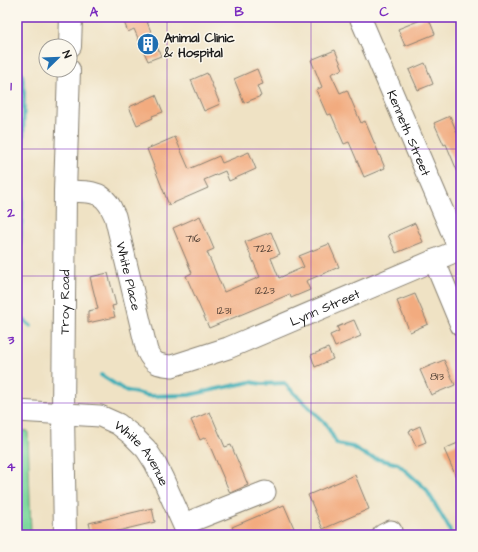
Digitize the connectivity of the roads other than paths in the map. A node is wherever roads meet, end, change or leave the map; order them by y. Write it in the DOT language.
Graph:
graph roads {
  1 [pos="71,17"];
  2 [pos="360,17"];
  3 [pos="70,38"];
  4 [pos="69,78"];
  5 [pos="65,191"];
  6 [pos="460,249"];
  7 [pos="434,260"];
  8 [pos="461,325"];
  9 [pos="187,362"];
  10 [pos="17,410"];
  11 [pos="63,414"];
  12 [pos="265,492"];
  13 [pos="186,530"];
  14 [pos="65,535"];
  1 -- 3 [label="main road"];
  2 -- 6 [label="street, Kenneth Street"];
  4 -- 5 [label="main road, Troy Road"];
  5 -- 9 [label="street, White Place"];
  5 -- 11 [label="main road, Troy Road"];
  6 -- 7 [label="street, Lynn Street"];
  7 -- 8 [label="street"];
  7 -- 9 [label="street, Lynn Street"];
  10 -- 11 [label="street, White Avenue"];
  11 -- 13 [label="street, White Avenue"];
  11 -- 14 [label="main road, Troy Road"];
  12 -- 13 [label="street"];
}
